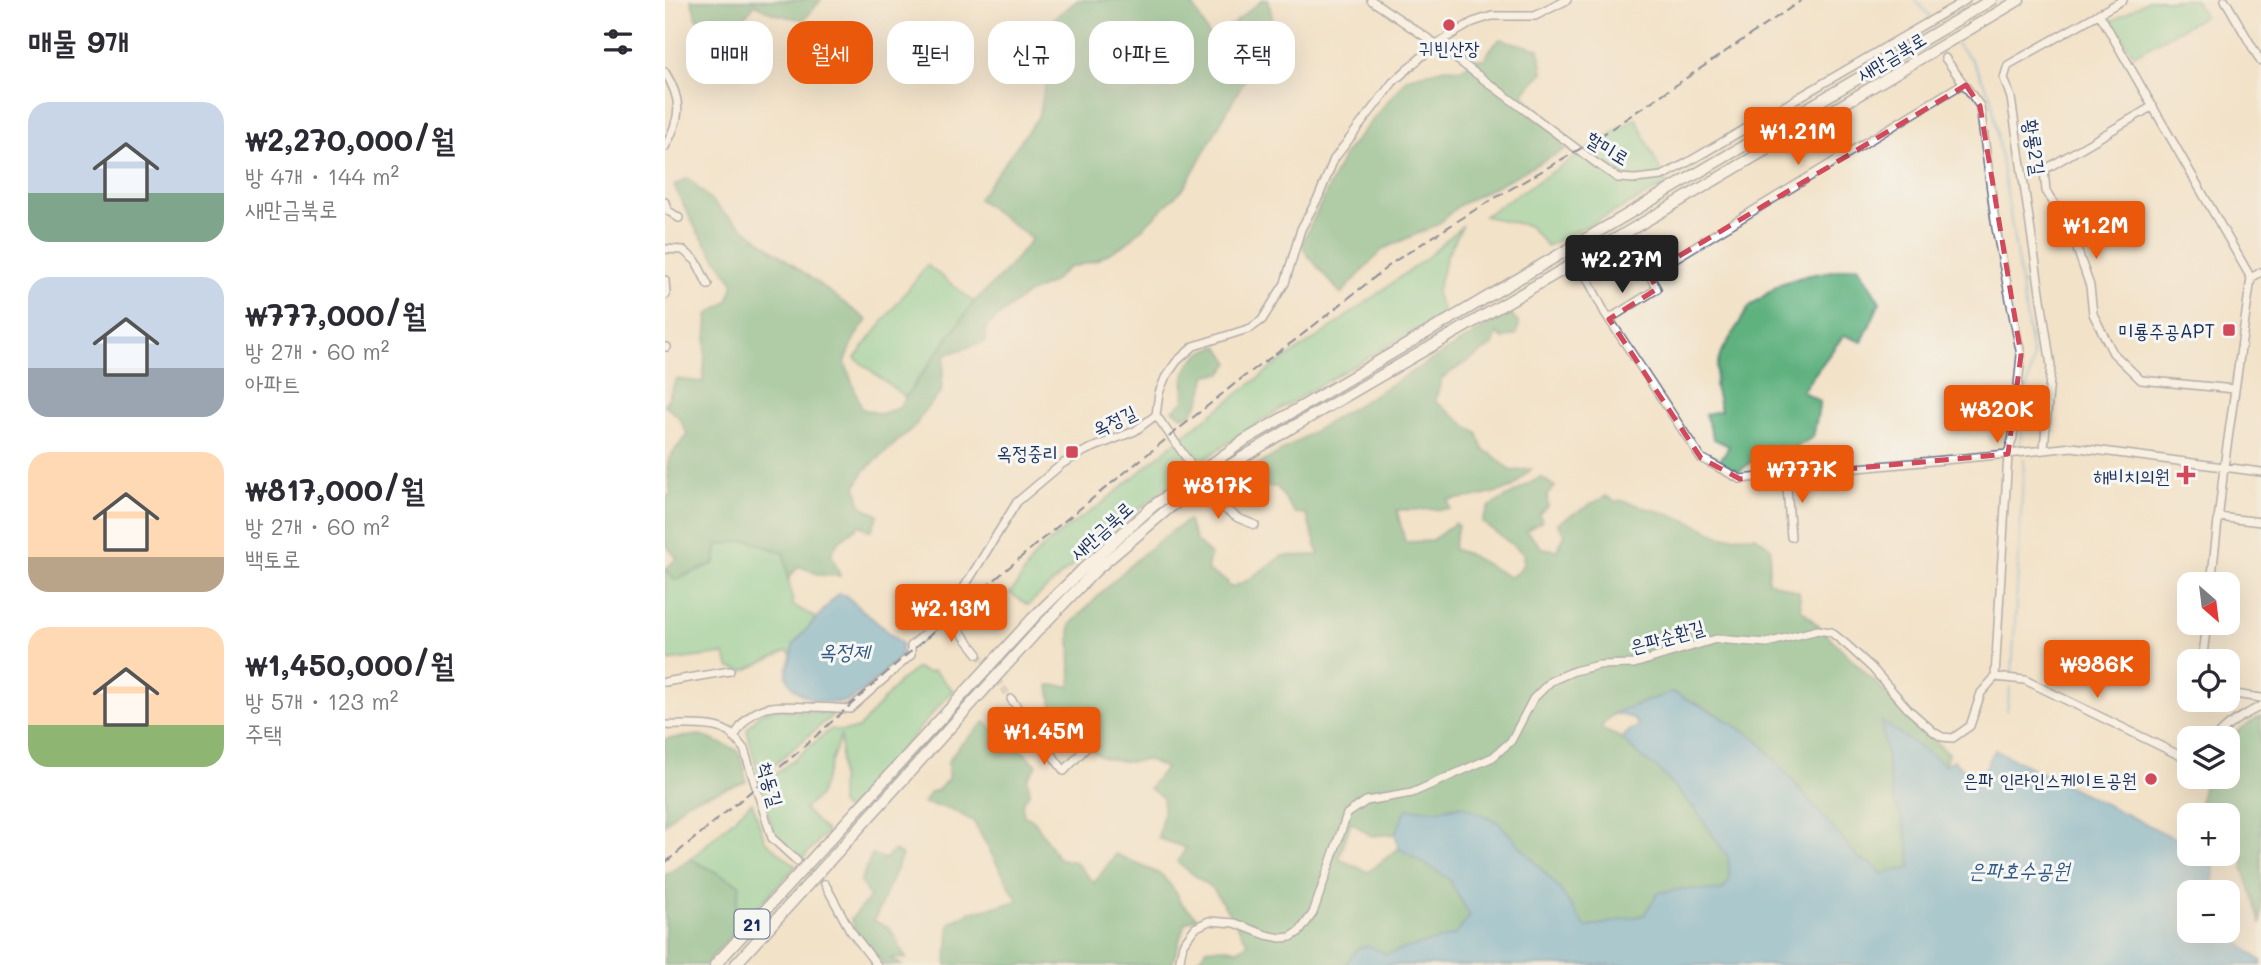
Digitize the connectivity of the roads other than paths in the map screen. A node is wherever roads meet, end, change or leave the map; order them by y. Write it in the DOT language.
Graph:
graph roads {
  1 [pos="1371,0"];
  2 [pos="1567,0"];
  3 [pos="1966,0"];
  4 [pos="1991,0"];
  5 [pos="2021,0"];
  6 [pos="2123,0"];
  7 [pos="2225,0"];
  8 [pos="2099,13"];
  9 [pos="1436,44"];
  10 [pos="1940,54"];
  11 [pos="2261,62"];
  12 [pos="665,72"];
  13 [pos="1962,85"];
  14 [pos="2153,106"];
  15 [pos="665,146"];
  16 [pos="665,202"];
  17 [pos="679,218"];
  18 [pos="665,249"];
  19 [pos="1616,252"];
  20 [pos="2261,272"];
  21 [pos="2251,278"];
  22 [pos="665,280"];
  23 [pos="708,285"];
  24 [pos="666,295"];
  25 [pos="1609,319"];
  26 [pos="2234,389"];
  27 [pos="1156,415"];
  28 [pos="2044,449"];
  29 [pos="2008,454"];
  30 [pos="1189,462"];
  31 [pos="2224,467"];
  32 [pos="2261,472"];
  33 [pos="1786,475"];
  34 [pos="1209,488"];
  35 [pos="2218,517"];
  36 [pos="2261,522"];
  37 [pos="1255,525"];
  38 [pos="1791,537"];
  39 [pos="2212,572"];
  40 [pos="947,615"];
  41 [pos="978,654"];
  42 [pos="730,671"];
  43 [pos="1995,677"];
  44 [pos="665,682"];
  45 [pos="2240,695"];
  46 [pos="2261,698"];
  47 [pos="1010,699"];
  48 [pos="2261,706"];
  49 [pos="665,724"];
  50 [pos="2228,726"];
  51 [pos="734,738"];
  52 [pos="1088,746"];
  53 [pos="2177,754"];
  54 [pos="799,866"];
  55 [pos="825,884"];
  56 [pos="715,965"];
  57 [pos="735,965"];
  58 [pos="877,965"];
  59 [pos="1179,965"];
  1 -- 9 [label="street, 할미로"];
  2 -- 9 [label="street, 옥정길"];
  3 -- 9 [label="street, 할미로"];
  4 -- 54 [label="highway, 새만금북로 / 21"];
  5 -- 10 [label="highway, 새만금북로 / 21"];
  6 -- 8 [label="street, 황룡2길"];
  7 -- 11 [label="street"];
  8 -- 14 [label="street"];
  8 -- 28 [label="street, 황룡2길"];
  9 -- 27 [label="street, 옥정길"];
  10 -- 13 [label="street"];
  10 -- 57 [label="highway, 새만금북로 / 21"];
  12 -- 15 [label="street"];
  13 -- 25 [label="street"];
  13 -- 29 [label="street"];
  14 -- 21 [label="street"];
  14 -- 26 [label="street"];
  16 -- 17 [label="street"];
  18 -- 23 [label="street"];
  19 -- 25 [label="street"];
  20 -- 21 [label="street"];
  21 -- 26 [label="street"];
  22 -- 24 [label="street"];
  25 -- 33 [label="street"];
  26 -- 31 [label="street"];
  27 -- 30 [label="street"];
  27 -- 40 [label="street, 옥정길"];
  28 -- 29 [label="street"];
  28 -- 31 [label="street"];
  29 -- 33 [label="street"];
  29 -- 43 [label="street"];
  31 -- 32 [label="street"];
  31 -- 35 [label="street"];
  33 -- 38 [label="street"];
  34 -- 37 [label="street"];
  35 -- 36 [label="street"];
  35 -- 39 [label="street"];
  40 -- 41 [label="street"];
  40 -- 51 [label="street, 옥정길"];
  42 -- 44 [label="street"];
  43 -- 53 [label="street"];
  43 -- 59 [label="street, 은파순환길"];
  45 -- 46 [label="street"];
  47 -- 52 [label="street"];
  48 -- 50 [label="street"];
  49 -- 51 [label="street"];
  51 -- 54 [label="street, 척동길"];
  54 -- 56 [label="highway, 21"];
  55 -- 58 [label="street"];
}
